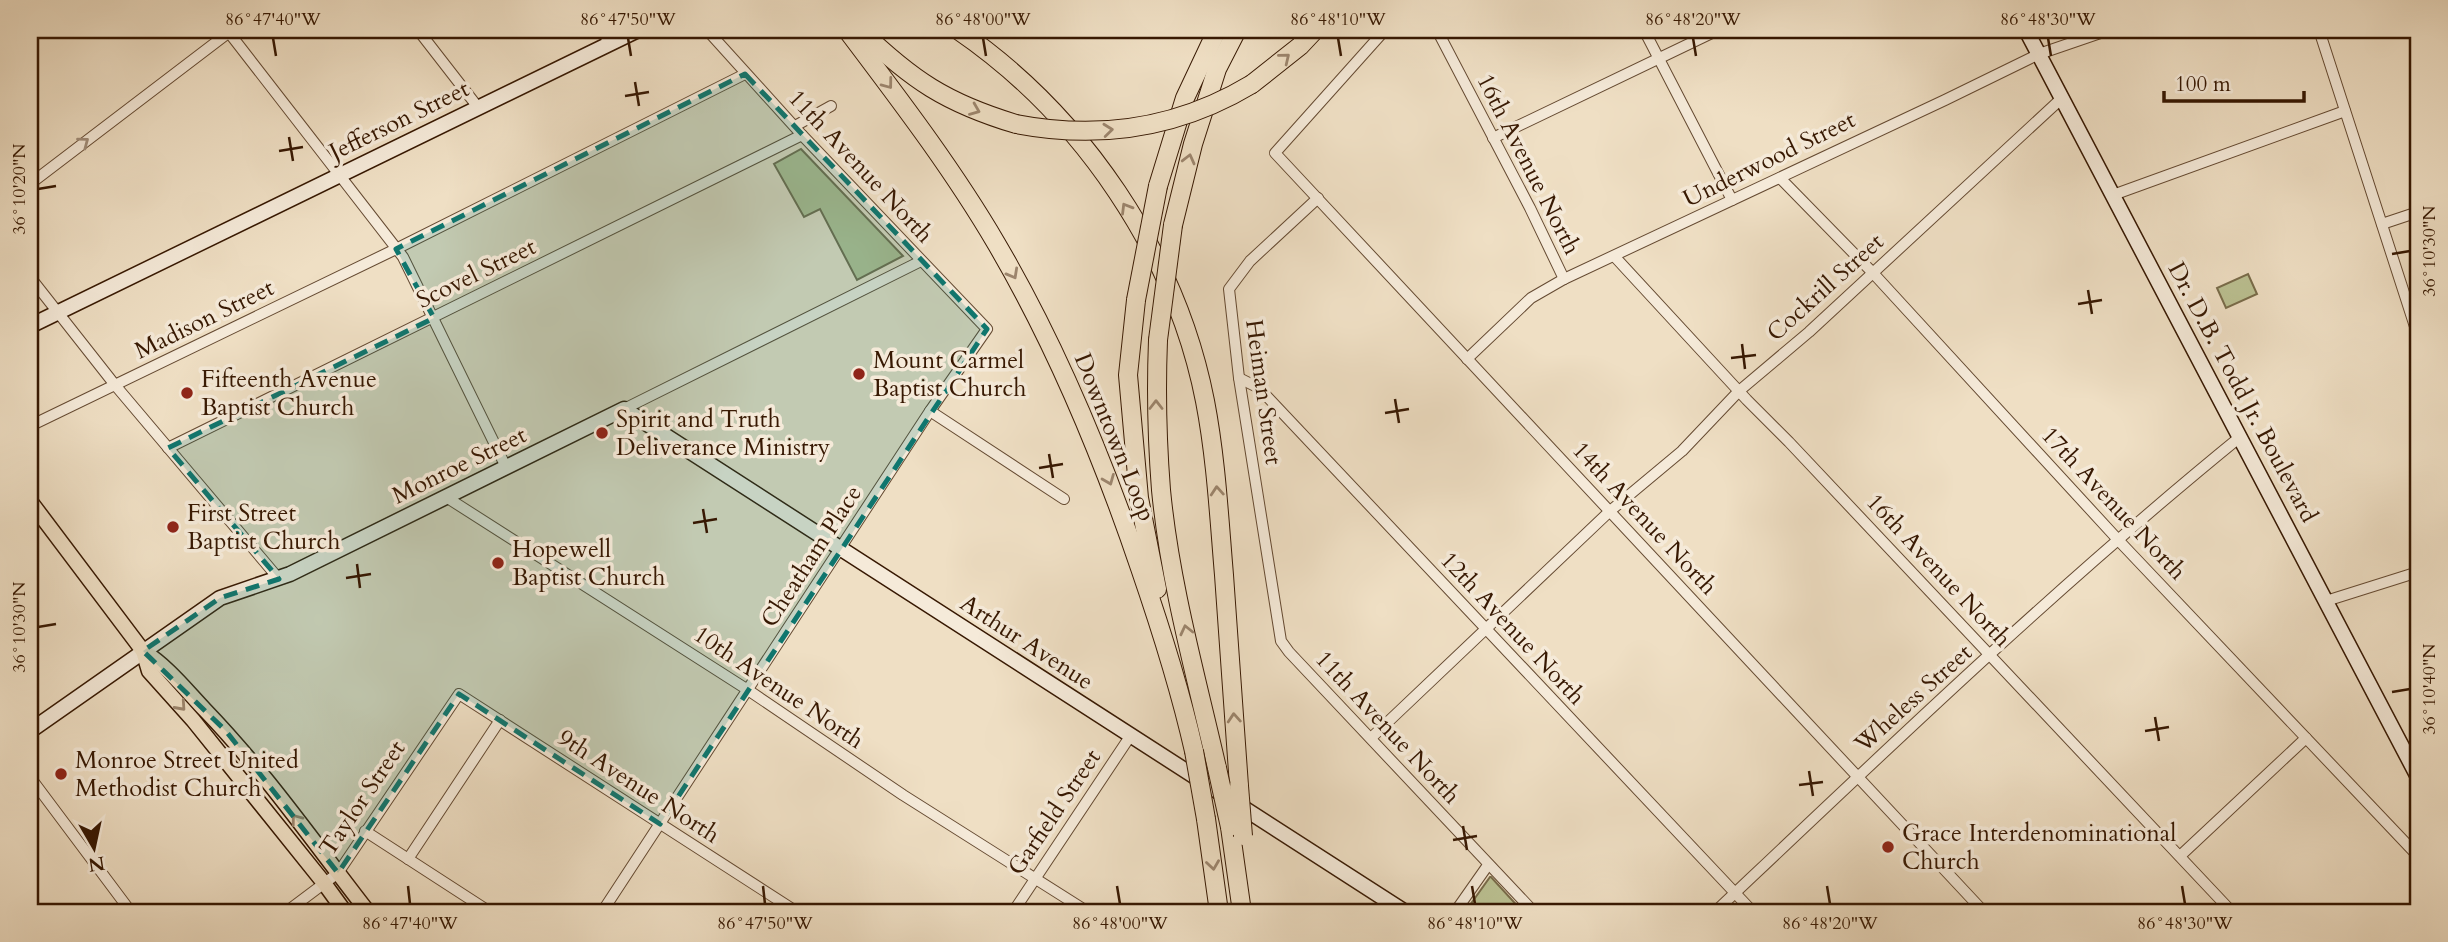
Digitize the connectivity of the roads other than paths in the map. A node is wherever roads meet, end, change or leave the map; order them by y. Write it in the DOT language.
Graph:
graph roads {
  1 [pos="418,30"];
  2 [pos="601,30"];
  3 [pos="638,30"];
  4 [pos="707,30"];
  5 [pos="847,30"];
  6 [pos="860,30"];
  7 [pos="958,30"];
  8 [pos="1217,30"];
  9 [pos="1237,30"];
  10 [pos="1315,30"];
  11 [pos="1385,30"];
  12 [pos="1437,30"];
  13 [pos="1644,30"];
  14 [pos="1718,30"];
  15 [pos="2026,30"];
  16 [pos="2109,30"];
  17 [pos="2319,30"];
  18 [pos="229,31"];
  19 [pos="610,43"];
  20 [pos="2039,54"];
  21 [pos="1658,57"];
  22 [pos="746,74"];
  23 [pos="2062,98"];
  24 [pos="477,106"];
  25 [pos="831,106"];
  26 [pos="2345,111"];
  27 [pos="799,130"];
  28 [pos="1493,138"];
  29 [pos="340,174"];
  30 [pos="1780,178"];
  31 [pos="30,184"];
  32 [pos="2113,195"];
  33 [pos="1318,198"];
  34 [pos="1732,201"];
  35 [pos="2418,212"];
  36 [pos="2382,224"];
  37 [pos="397,249"];
  38 [pos="1615,257"];
  39 [pos="921,261"];
  40 [pos="1873,273"];
  41 [pos="30,277"];
  42 [pos="1564,279"];
  43 [pos="57,313"];
  44 [pos="434,318"];
  45 [pos="30,326"];
  46 [pos="987,329"];
  47 [pos="2418,337"];
  48 [pos="1468,359"];
  49 [pos="1239,378"];
  50 [pos="115,385"];
  51 [pos="1739,391"];
  52 [pos="624,409"];
  53 [pos="930,411"];
  54 [pos="30,426"];
  55 [pos="2240,437"];
  56 [pos="168,448"];
  57 [pos="506,467"];
  58 [pos="446,497"];
  59 [pos="1064,499"];
  60 [pos="30,501"];
  61 [pos="1610,511"];
  62 [pos="2117,538"];
  63 [pos="841,549"];
  64 [pos="2418,572"];
  65 [pos="279,579"];
  66 [pos="2326,601"];
  67 [pos="1278,628"];
  68 [pos="1484,629"];
  69 [pos="143,651"];
  70 [pos="1991,655"];
  71 [pos="1171,658"];
  72 [pos="748,690"];
  73 [pos="459,694"];
  74 [pos="499,720"];
  75 [pos="30,731"];
  76 [pos="1131,735"];
  77 [pos="1371,738"];
  78 [pos="2306,738"];
  79 [pos="30,777"];
  80 [pos="1857,777"];
  81 [pos="2418,777"];
  82 [pos="660,824"];
  83 [pos="365,831"];
  84 [pos="1236,831"];
  85 [pos="2180,856"];
  86 [pos="2418,856"];
  87 [pos="408,859"];
  88 [pos="1488,865"];
  89 [pos="338,873"];
  90 [pos="1035,877"];
  91 [pos="324,883"];
  92 [pos="1735,893"];
  93 [pos="131,912"];
  94 [pos="285,912"];
  95 [pos="345,912"];
  96 [pos="368,912"];
  97 [pos="490,912"];
  98 [pos="602,912"];
  99 [pos="797,912"];
  100 [pos="1013,912"];
  101 [pos="1088,912"];
  102 [pos="1219,912"];
  103 [pos="1242,912"];
  104 [pos="1405,912"];
  105 [pos="1455,912"];
  106 [pos="1534,912"];
  107 [pos="1715,912"];
  108 [pos="1753,912"];
  109 [pos="1984,912"];
  110 [pos="2232,912"];
  1 -- 24 [label="street"];
  2 -- 19 [label="street"];
  3 -- 19 [label="street, Jefferson Street"];
  4 -- 22 [label="street, 11th Avenue North"];
  5 -- 71 [label="highway, Downtown Loop, one-way"];
  6 -- 10 [label="highway, one-way, bridge"];
  84 -- 7 [label="highway, one-way, bridge"];
  8 -- 71 [label="highway, bridge"];
  84 -- 9 [label="highway, one-way, bridge"];
  11 -- 33 [label="street, 14th Avenue North"];
  12 -- 28 [label="street, 16th Avenue North"];
  13 -- 21 [label="street"];
  14 -- 21 [label="street"];
  15 -- 20 [label="street, Dr. D.B. Todd Jr. Boulevard"];
  16 -- 20 [label="street, Underwood Street"];
  17 -- 26 [label="street"];
  18 -- 29 [label="street"];
  31 -- 18 [label="street, one-way"];
  19 -- 24 [label="street, Jefferson Street"];
  20 -- 23 [label="street, Dr. D.B. Todd Jr. Boulevard"];
  20 -- 30 [label="street, Underwood Street"];
  21 -- 28 [label="street"];
  21 -- 34 [label="street"];
  22 -- 27 [label="street, 11th Avenue North"];
  22 -- 37 [label="street, Madison Street"];
  23 -- 32 [label="street, Dr. D.B. Todd Jr. Boulevard"];
  23 -- 40 [label="street, Cockrill Street"];
  24 -- 29 [label="street, Jefferson Street"];
  25 -- 27 [label="street, Scovel Street"];
  26 -- 32 [label="street"];
  26 -- 36 [label="street"];
  27 -- 39 [label="street, 11th Avenue North"];
  27 -- 44 [label="street, Scovel Street"];
  28 -- 42 [label="street, 16th Avenue North"];
  29 -- 37 [label="street"];
  29 -- 43 [label="street, Jefferson Street"];
  30 -- 34 [label="street, Underwood Street"];
  30 -- 40 [label="street, 17th Avenue North"];
  32 -- 55 [label="street, Dr. D.B. Todd Jr. Boulevard"];
  33 -- 48 [label="street, 14th Avenue North"];
  33 -- 49 [label="street, Heiman Street"];
  34 -- 38 [label="street, Underwood Street"];
  35 -- 36 [label="street"];
  36 -- 47 [label="street"];
  37 -- 44 [label="street"];
  37 -- 50 [label="street, Madison Street"];
  38 -- 42 [label="street, Underwood Street"];
  38 -- 51 [label="street, 16th Avenue North"];
  39 -- 46 [label="street, 11th Avenue North"];
  39 -- 52 [label="street, Monroe Street"];
  40 -- 51 [label="street, Cockrill Street"];
  40 -- 62 [label="street, 17th Avenue North"];
  41 -- 43 [label="street"];
  42 -- 48 [label="street, Underwood Street"];
  43 -- 45 [label="street, Jefferson Street"];
  43 -- 50 [label="street"];
  44 -- 56 [label="street, Scovel Street"];
  44 -- 57 [label="street"];
  46 -- 53 [label="street, Cheatham Place"];
  48 -- 61 [label="street, 14th Avenue North"];
  49 -- 67 [label="street, Heiman Street"];
  49 -- 68 [label="street, 12th Avenue North"];
  50 -- 54 [label="street, Madison Street"];
  50 -- 56 [label="street"];
  51 -- 61 [label="street, Cockrill Street"];
  51 -- 70 [label="street, 16th Avenue North"];
  52 -- 57 [label="street, Monroe Street"];
  52 -- 63 [label="street, Arthur Avenue"];
  53 -- 59 [label="street"];
  53 -- 63 [label="street, Cheatham Place"];
  55 -- 62 [label="street, Wheless Street"];
  55 -- 66 [label="street, Dr. D.B. Todd Jr. Boulevard"];
  56 -- 65 [label="street"];
  57 -- 58 [label="street, Monroe Street"];
  58 -- 65 [label="street, Monroe Street"];
  58 -- 72 [label="street, 10th Avenue North"];
  60 -- 69 [label="main road"];
  61 -- 68 [label="street, Cockrill Street"];
  61 -- 80 [label="street, 14th Avenue North"];
  62 -- 70 [label="street, Wheless Street"];
  62 -- 78 [label="street, 17th Avenue North"];
  63 -- 72 [label="street, Cheatham Place"];
  63 -- 76 [label="street, Arthur Avenue"];
  64 -- 66 [label="street"];
  65 -- 69 [label="street, Monroe Street"];
  66 -- 81 [label="street, Dr. D.B. Todd Jr. Boulevard"];
  67 -- 77 [label="street, 11th Avenue North"];
  68 -- 77 [label="street, Cockrill Street"];
  68 -- 92 [label="street, 12th Avenue North"];
  69 -- 75 [label="street, Monroe Street"];
  89 -- 69 [label="main road, one-way"];
  69 -- 91 [label="main road, one-way"];
  70 -- 80 [label="street, Wheless Street"];
  70 -- 85 [label="street, 16th Avenue North"];
  71 -- 102 [label="highway, Downtown Loop, one-way, bridge"];
  72 -- 82 [label="street, Cheatham Place"];
  72 -- 90 [label="street, 10th Avenue North"];
  73 -- 74 [label="street, 9th Avenue North"];
  73 -- 83 [label="street, Taylor Street"];
  74 -- 82 [label="street, 9th Avenue North"];
  74 -- 87 [label="street"];
  76 -- 90 [label="street, Garfield Street"];
  76 -- 104 [label="street, Arthur Avenue"];
  77 -- 88 [label="street, 11th Avenue North"];
  78 -- 85 [label="street"];
  78 -- 86 [label="street, 17th Avenue North"];
  79 -- 93 [label="street"];
  80 -- 92 [label="street, Wheless Street"];
  80 -- 109 [label="street, 14th Avenue North"];
  82 -- 98 [label="street, Cheatham Place"];
  82 -- 99 [label="street, 9th Avenue North"];
  83 -- 87 [label="street"];
  83 -- 89 [label="street, Taylor Street"];
  84 -- 103 [label="highway"];
  85 -- 110 [label="street, 16th Avenue North"];
  87 -- 97 [label="street"];
  88 -- 105 [label="street"];
  88 -- 106 [label="street, 11th Avenue North"];
  89 -- 91 [label="street, Taylor Street"];
  89 -- 96 [label="main road"];
  90 -- 100 [label="street, Garfield Street"];
  90 -- 101 [label="street, 10th Avenue North"];
  91 -- 94 [label="street, Taylor Street"];
  91 -- 95 [label="main road"];
  92 -- 107 [label="street, Wheless Street"];
  92 -- 108 [label="street, 12th Avenue North"];
}
